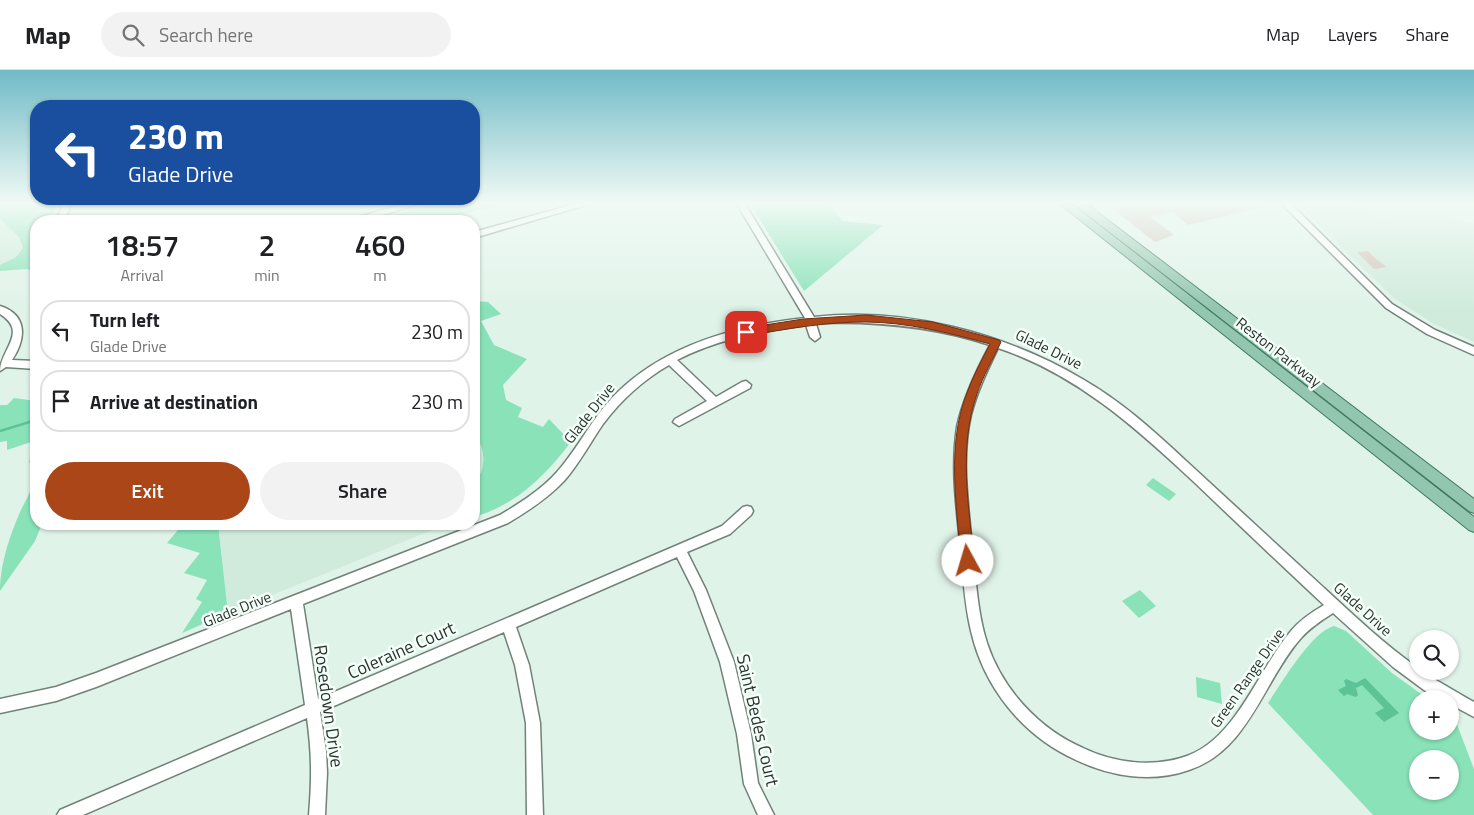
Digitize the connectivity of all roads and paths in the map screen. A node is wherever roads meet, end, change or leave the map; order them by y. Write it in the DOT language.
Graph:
graph roads {
  1 [pos="763,239"];
  2 [pos="1109,239"];
  3 [pos="1125,239"];
  4 [pos="1321,239"];
  5 [pos="0,309"];
  6 [pos="812,321"];
  7 [pos="816,337"];
  8 [pos="996,342"];
  9 [pos="1474,351"];
  10 [pos="670,359"];
  11 [pos="2,365"];
  12 [pos="30,365"];
  13 [pos="746,385"];
  14 [pos="716,402"];
  15 [pos="679,422"];
  16 [pos="1474,507"];
  17 [pos="747,511"];
  18 [pos="1474,526"];
  19 [pos="479,530"];
  20 [pos="480,530"];
  21 [pos="680,550"];
  22 [pos="296,602"];
  23 [pos="1334,605"];
  24 [pos="508,624"];
  25 [pos="0,706"];
  26 [pos="312,709"];
  27 [pos="1474,710"];
  28 [pos="65,815"];
  29 [pos="317,815"];
  30 [pos="535,815"];
  31 [pos="766,815"];
  1 -- 6 [label="street"];
  2 -- 18 [label="main road, Reston Parkway"];
  3 -- 16 [label="main road, Reston Parkway"];
  4 -- 9 [label="street"];
  5 -- 11 [label="street"];
  6 -- 7 [label="street"];
  6 -- 8 [label="street, Glade Drive"];
  6 -- 10 [label="street, Glade Drive"];
  8 -- 23 [label="street, Glade Drive"];
  8 -- 23 [label="street, Green Range Drive"];
  10 -- 14 [label="street"];
  10 -- 20 [label="street, Glade Drive"];
  11 -- 12 [label="street"];
  13 -- 14 [label="street"];
  14 -- 15 [label="street"];
  17 -- 21 [label="street, Coleraine Court"];
  19 -- 22 [label="street, Glade Drive"];
  21 -- 24 [label="street, Coleraine Court"];
  21 -- 31 [label="street, Saint Bedes Court"];
  22 -- 25 [label="street, Glade Drive"];
  22 -- 26 [label="street, Rosedown Drive"];
  23 -- 27 [label="street, Glade Drive"];
  24 -- 26 [label="street, Coleraine Court"];
  24 -- 30 [label="street"];
  26 -- 28 [label="street, Coleraine Court"];
  26 -- 29 [label="street, Rosedown Drive"];
}
